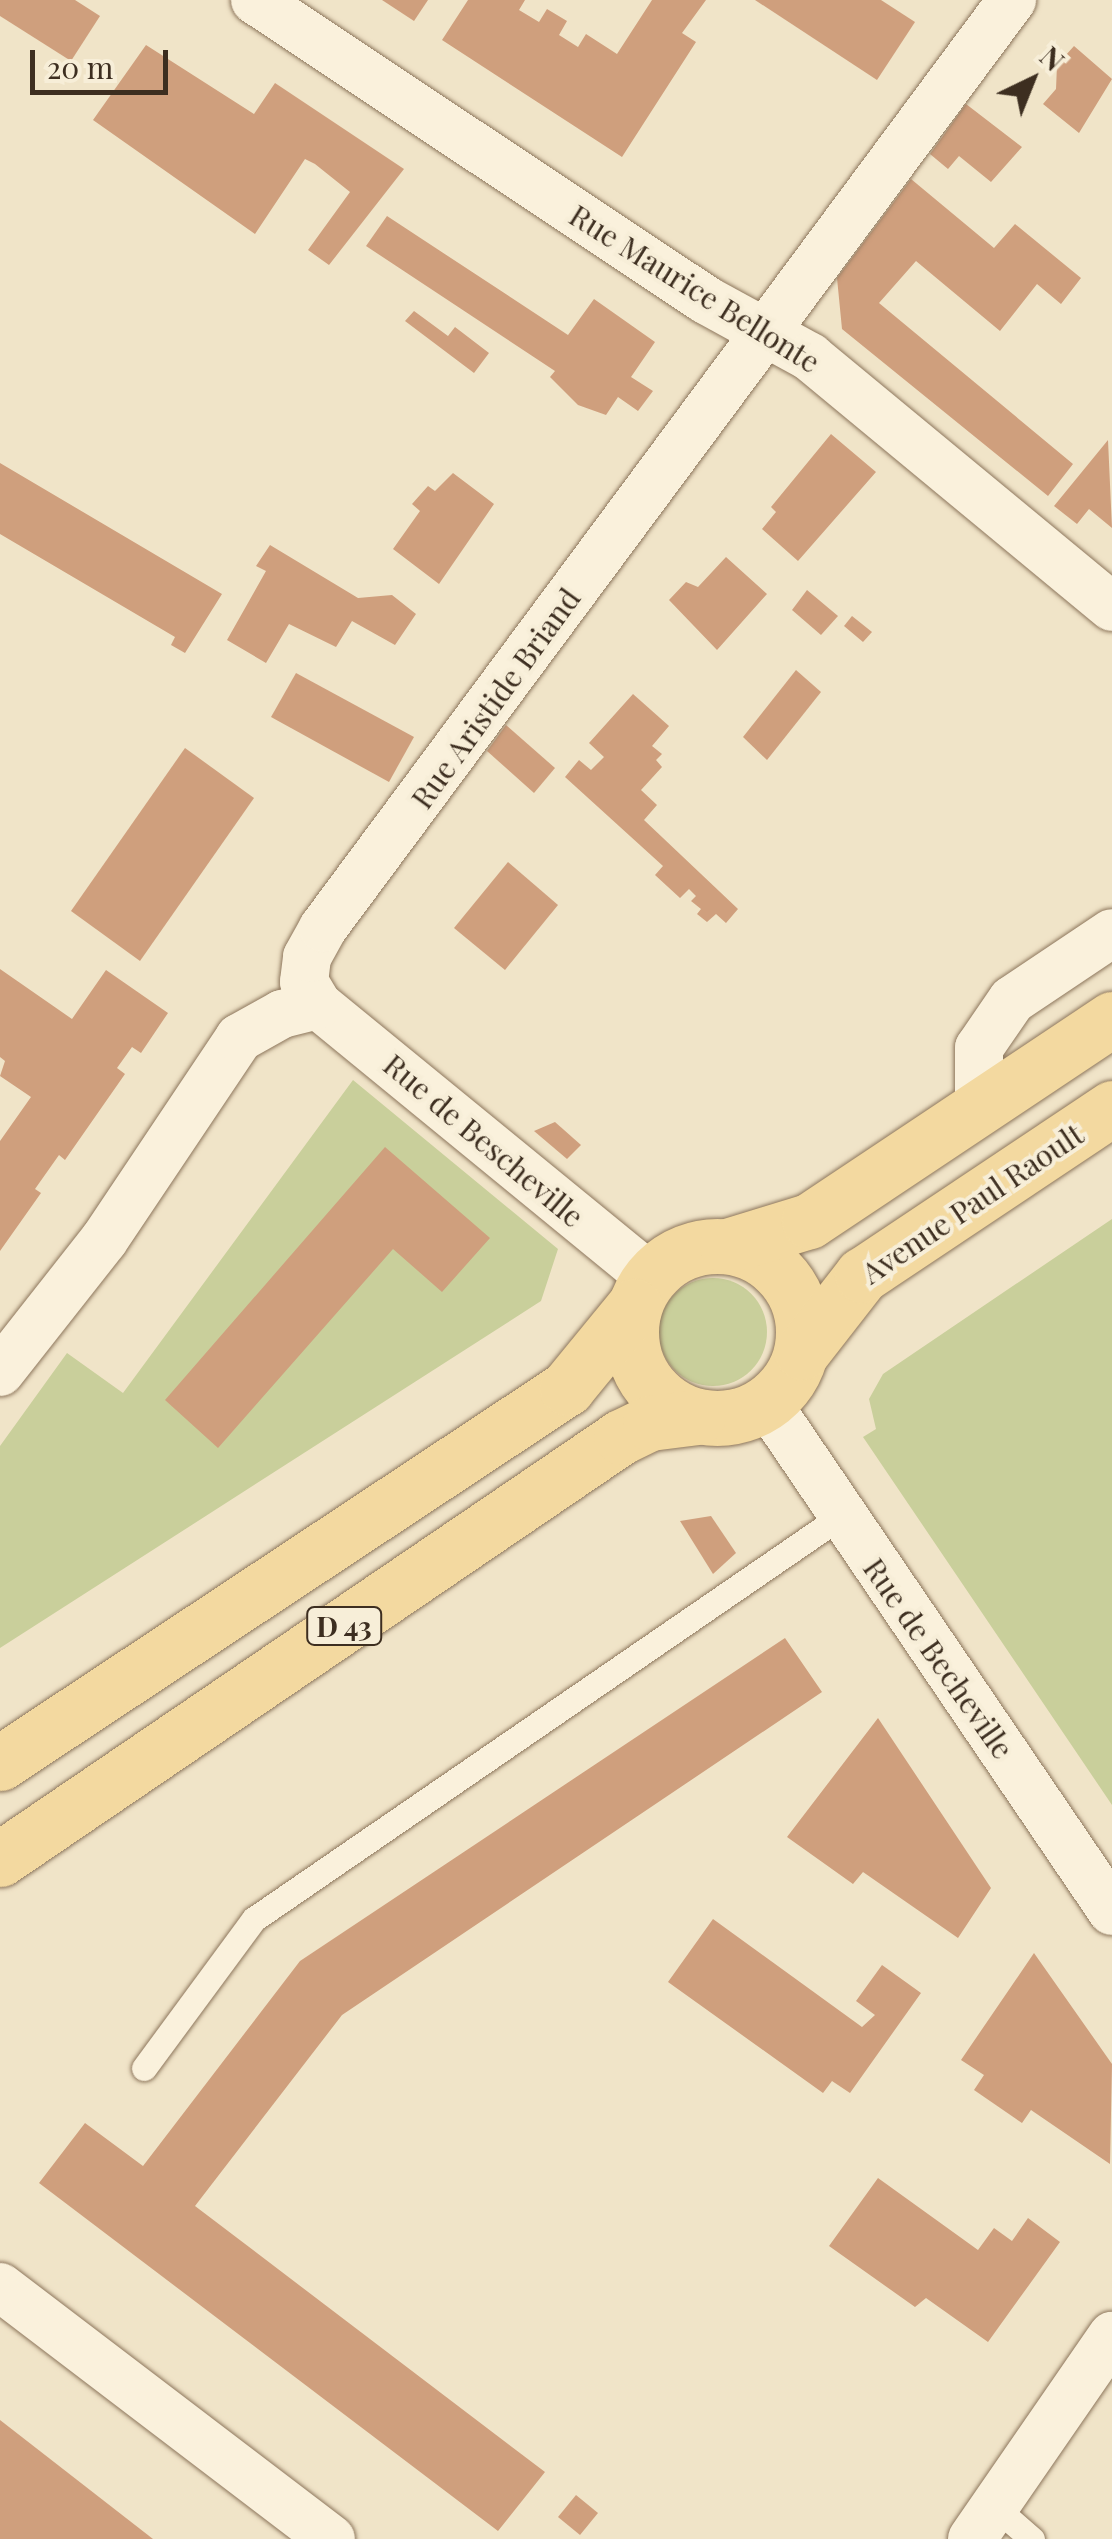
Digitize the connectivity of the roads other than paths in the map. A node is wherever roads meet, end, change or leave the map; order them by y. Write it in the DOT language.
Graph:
graph roads {
  1 [pos="255,0"];
  2 [pos="991,7"];
  3 [pos="766,332"];
  4 [pos="1112,607"];
  5 [pos="1112,933"];
  6 [pos="318,1005"];
  7 [pos="1112,1020"];
  8 [pos="979,1108"];
  9 [pos="1112,1108"];
  10 [pos="727,1246"];
  11 [pos="642,1291"];
  12 [pos="802,1352"];
  13 [pos="0,1372"];
  14 [pos="767,1404"];
  15 [pos="698,1417"];
  16 [pos="841,1516"];
  17 [pos="0,1763"];
  18 [pos="0,1859"];
  19 [pos="1112,1911"];
  20 [pos="144,2068"];
  21 [pos="0,2287"];
  22 [pos="1112,2336"];
  23 [pos="983,2523"];
  24 [pos="331,2539"];
  25 [pos="1032,2539"];
  1 -- 3 [label="street, Rue Maurice Bellonte"];
  2 -- 3 [label="street, Rue Aristide Briand"];
  3 -- 4 [label="street, Rue Maurice Bellonte"];
  3 -- 6 [label="street, Rue Aristide Briand"];
  5 -- 8 [label="street"];
  6 -- 11 [label="street, Rue de Bescheville"];
  6 -- 13 [label="street"];
  7 -- 8 [label="main road"];
  8 -- 10 [label="main road"];
  9 -- 12 [label="main road, Avenue Paul Raoult"];
  10 -- 11 [label="main road"];
  10 -- 12 [label="main road"];
  11 -- 15 [label="main road"];
  11 -- 17 [label="main road, D 43"];
  12 -- 14 [label="main road"];
  14 -- 15 [label="main road"];
  14 -- 16 [label="street, Rue de Becheville"];
  15 -- 18 [label="main road, D 43"];
  16 -- 19 [label="street, Rue de Becheville"];
  16 -- 20 [label="lane"];
  21 -- 24 [label="street"];
  22 -- 23 [label="street"];
  23 -- 25 [label="lane"];
}
